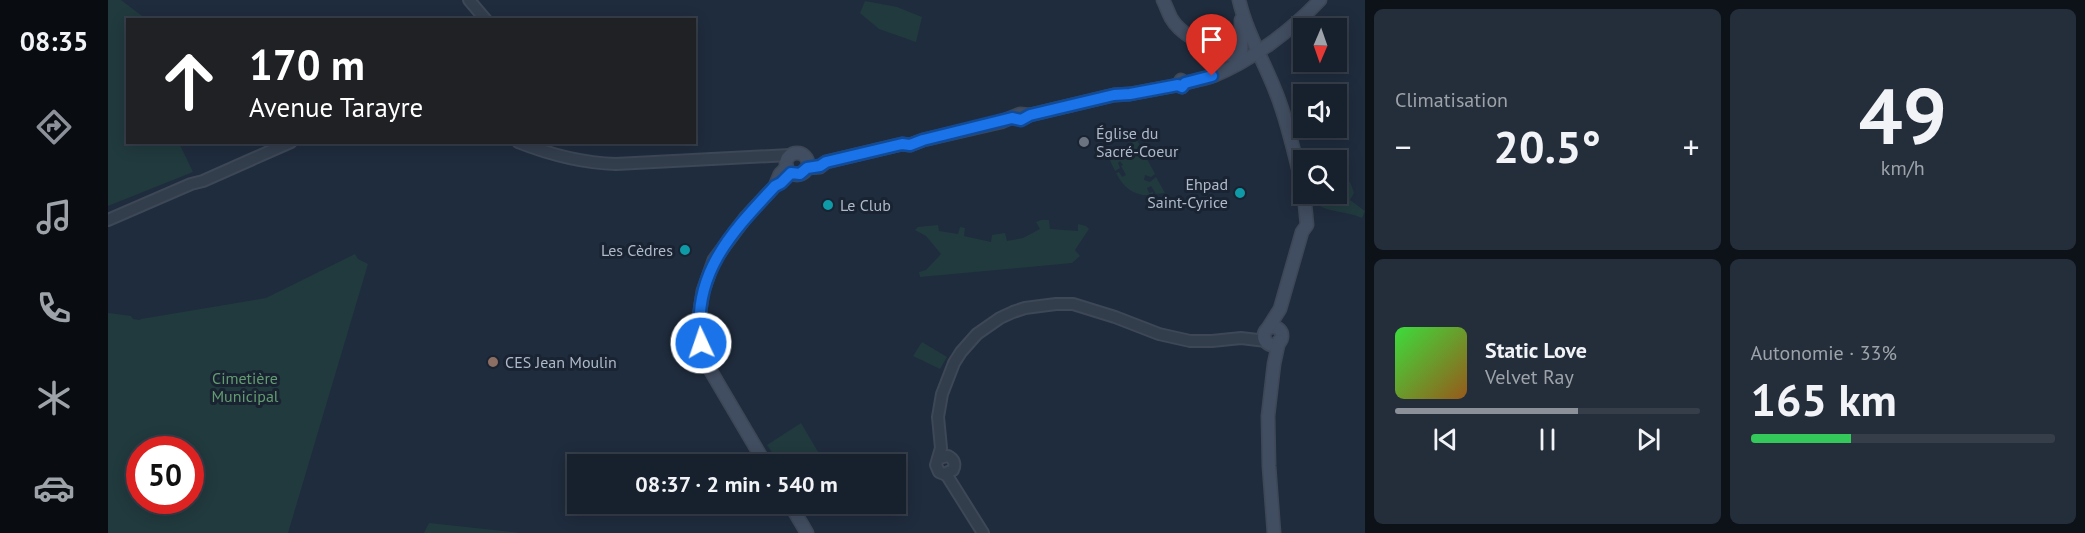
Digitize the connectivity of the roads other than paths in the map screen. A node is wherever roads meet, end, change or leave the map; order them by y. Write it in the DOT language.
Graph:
graph roads {
  1 [pos="468,0"];
  2 [pos="1163,0"];
  3 [pos="1320,0"];
  4 [pos="1240,5"];
  5 [pos="484,18"];
  6 [pos="1262,49"];
  7 [pos="1241,61"];
  8 [pos="273,144"];
  9 [pos="286,144"];
  10 [pos="523,144"];
  11 [pos="1293,150"];
  12 [pos="254,156"];
  13 [pos="806,163"];
  14 [pos="789,164"];
  15 [pos="1305,204"];
  16 [pos="108,220"];
  17 [pos="1271,336"];
  18 [pos="760,454"];
  19 [pos="942,454"];
  20 [pos="950,472"];
  21 [pos="796,514"];
  22 [pos="807,533"];
  23 [pos="983,533"];
  24 [pos="1274,533"];
  1 -- 5 [label="street"];
  2 -- 7 [label="main road"];
  3 -- 6 [label="main road"];
  4 -- 6 [label="main road"];
  4 -- 7 [label="main road"];
  6 -- 7 [label="main road"];
  6 -- 11 [label="main road"];
  7 -- 13 [label="main road"];
  8 -- 12 [label="street"];
  9 -- 12 [label="street"];
  10 -- 14 [label="street"];
  12 -- 16 [label="street"];
  13 -- 14 [label="main road"];
  13 -- 14 [label="main road"];
  14 -- 18 [label="main road"];
  15 -- 17 [label="main road"];
  17 -- 19 [label="street"];
  17 -- 24 [label="main road"];
  19 -- 20 [label="street"];
  19 -- 20 [label="street"];
  20 -- 23 [label="street"];
  21 -- 22 [label="main road"];
}
